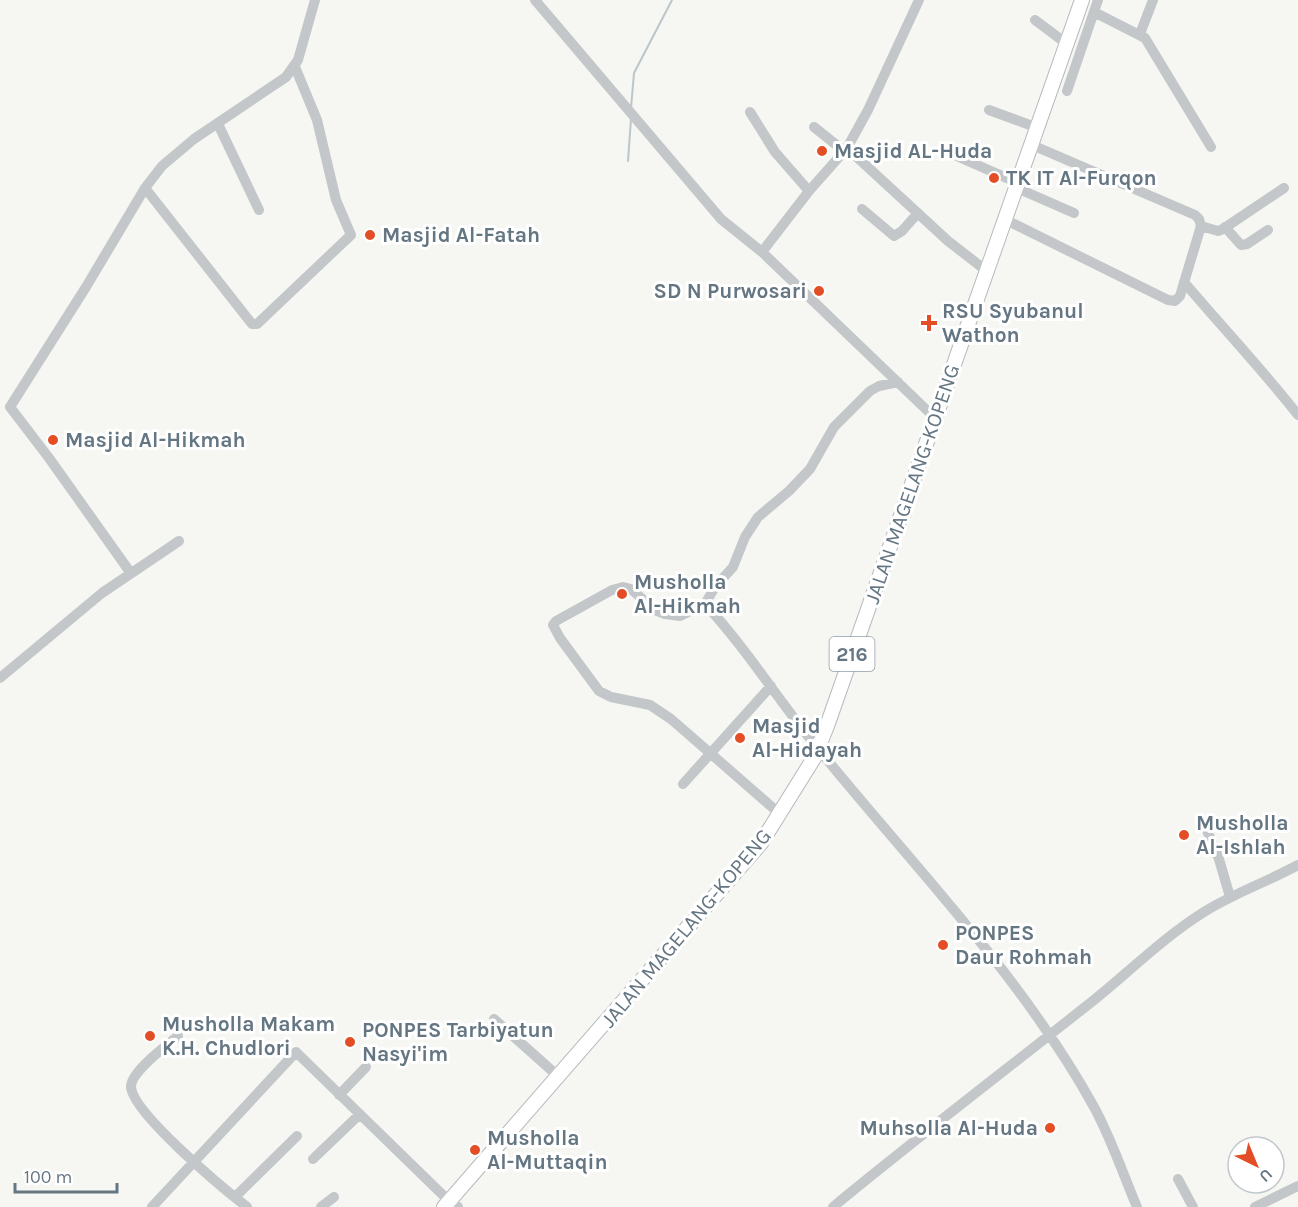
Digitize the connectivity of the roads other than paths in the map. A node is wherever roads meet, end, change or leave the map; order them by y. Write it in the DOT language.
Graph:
graph roads {
  1 [pos="315,0"];
  2 [pos="535,0"];
  3 [pos="919,0"];
  4 [pos="1082,0"];
  5 [pos="1098,0"];
  6 [pos="1153,0"];
  7 [pos="1094,12"];
  8 [pos="1035,20"];
  9 [pos="1140,34"];
  10 [pos="1067,44"];
  11 [pos="295,67"];
  12 [pos="1067,91"];
  13 [pos="989,111"];
  14 [pos="750,112"];
  15 [pos="218,124"];
  16 [pos="814,127"];
  17 [pos="1038,128"];
  18 [pos="1032,145"];
  19 [pos="1211,147"];
  20 [pos="845,149"];
  21 [pos="943,150"];
  22 [pos="1018,186"];
  23 [pos="145,188"];
  24 [pos="1284,188"];
  25 [pos="809,191"];
  26 [pos="862,209"];
  27 [pos="259,210"];
  28 [pos="918,213"];
  29 [pos="1074,213"];
  30 [pos="1006,220"];
  31 [pos="1201,226"];
  32 [pos="1226,227"];
  33 [pos="1268,230"];
  34 [pos="762,252"];
  35 [pos="988,272"];
  36 [pos="1184,282"];
  37 [pos="898,382"];
  38 [pos="10,407"];
  39 [pos="0,415"];
  40 [pos="1298,415"];
  41 [pos="934,417"];
  42 [pos="178,541"];
  43 [pos="130,572"];
  44 [pos="705,604"];
  45 [pos="0,678"];
  46 [pos="771,686"];
  47 [pos="818,749"];
  48 [pos="710,753"];
  49 [pos="683,784"];
  50 [pos="780,814"];
  51 [pos="1203,821"];
  52 [pos="1298,865"];
  53 [pos="1230,897"];
  54 [pos="494,1019"];
  55 [pos="1050,1034"];
  56 [pos="178,1036"];
  57 [pos="366,1067"];
  58 [pos="559,1077"];
  59 [pos="339,1095"];
  60 [pos="360,1114"];
  61 [pos="297,1136"];
  62 [pos="313,1159"];
  63 [pos="194,1162"];
  64 [pos="1178,1179"];
  65 [pos="1298,1186"];
  66 [pos="235,1197"];
  67 [pos="334,1197"];
  68 [pos="450,1205"];
  69 [pos="152,1207"];
  70 [pos="247,1207"];
  71 [pos="321,1207"];
  72 [pos="833,1207"];
  73 [pos="1137,1207"];
  74 [pos="1193,1207"];
  75 [pos="1255,1207"];
  1 -- 11 [label="street"];
  2 -- 34 [label="street"];
  3 -- 20 [label="street"];
  4 -- 10 [label="main road, JALAN MAGELANG-KOPENG / 216"];
  5 -- 7 [label="street"];
  6 -- 9 [label="street"];
  7 -- 9 [label="street"];
  7 -- 12 [label="street"];
  8 -- 10 [label="street"];
  9 -- 19 [label="street"];
  10 -- 17 [label="main road, JALAN MAGELANG-KOPENG / 216"];
  11 -- 15 [label="street"];
  11 -- 23 [label="street"];
  13 -- 17 [label="street"];
  14 -- 25 [label="street"];
  15 -- 23 [label="street"];
  15 -- 27 [label="street"];
  16 -- 20 [label="street"];
  17 -- 18 [label="main road, JALAN MAGELANG-KOPENG / 216"];
  18 -- 22 [label="main road, JALAN MAGELANG-KOPENG / 216"];
  18 -- 31 [label="street"];
  20 -- 25 [label="street"];
  20 -- 28 [label="street"];
  21 -- 22 [label="street"];
  22 -- 29 [label="street"];
  22 -- 30 [label="main road, JALAN MAGELANG-KOPENG / 216"];
  23 -- 38 [label="street"];
  24 -- 32 [label="street"];
  25 -- 34 [label="street"];
  26 -- 28 [label="street"];
  28 -- 35 [label="street"];
  30 -- 35 [label="main road, JALAN MAGELANG-KOPENG / 216"];
  30 -- 36 [label="street"];
  31 -- 32 [label="street"];
  31 -- 36 [label="street"];
  32 -- 33 [label="street"];
  34 -- 37 [label="street"];
  35 -- 41 [label="main road, JALAN MAGELANG-KOPENG / 216"];
  36 -- 40 [label="street"];
  37 -- 41 [label="street"];
  37 -- 44 [label="street"];
  38 -- 39 [label="street"];
  38 -- 43 [label="street"];
  41 -- 47 [label="main road, JALAN MAGELANG-KOPENG / 216"];
  42 -- 43 [label="street"];
  43 -- 45 [label="street"];
  44 -- 46 [label="street"];
  44 -- 48 [label="street"];
  46 -- 47 [label="street"];
  46 -- 48 [label="street"];
  47 -- 50 [label="main road, JALAN MAGELANG-KOPENG / 216"];
  47 -- 55 [label="street"];
  48 -- 49 [label="street"];
  48 -- 50 [label="street"];
  50 -- 58 [label="main road, JALAN MAGELANG-KOPENG / 216"];
  51 -- 53 [label="street"];
  52 -- 53 [label="street"];
  53 -- 55 [label="street"];
  54 -- 58 [label="street"];
  55 -- 72 [label="street"];
  55 -- 73 [label="street"];
  56 -- 63 [label="street"];
  57 -- 59 [label="street"];
  58 -- 68 [label="main road, JALAN MAGELANG-KOPENG / 216"];
  59 -- 60 [label="street"];
  59 -- 63 [label="street"];
  60 -- 62 [label="street"];
  60 -- 68 [label="street"];
  61 -- 66 [label="street"];
  63 -- 66 [label="street"];
  63 -- 69 [label="street"];
  64 -- 74 [label="street"];
  65 -- 75 [label="street"];
  66 -- 70 [label="street"];
  67 -- 71 [label="street"];
}
